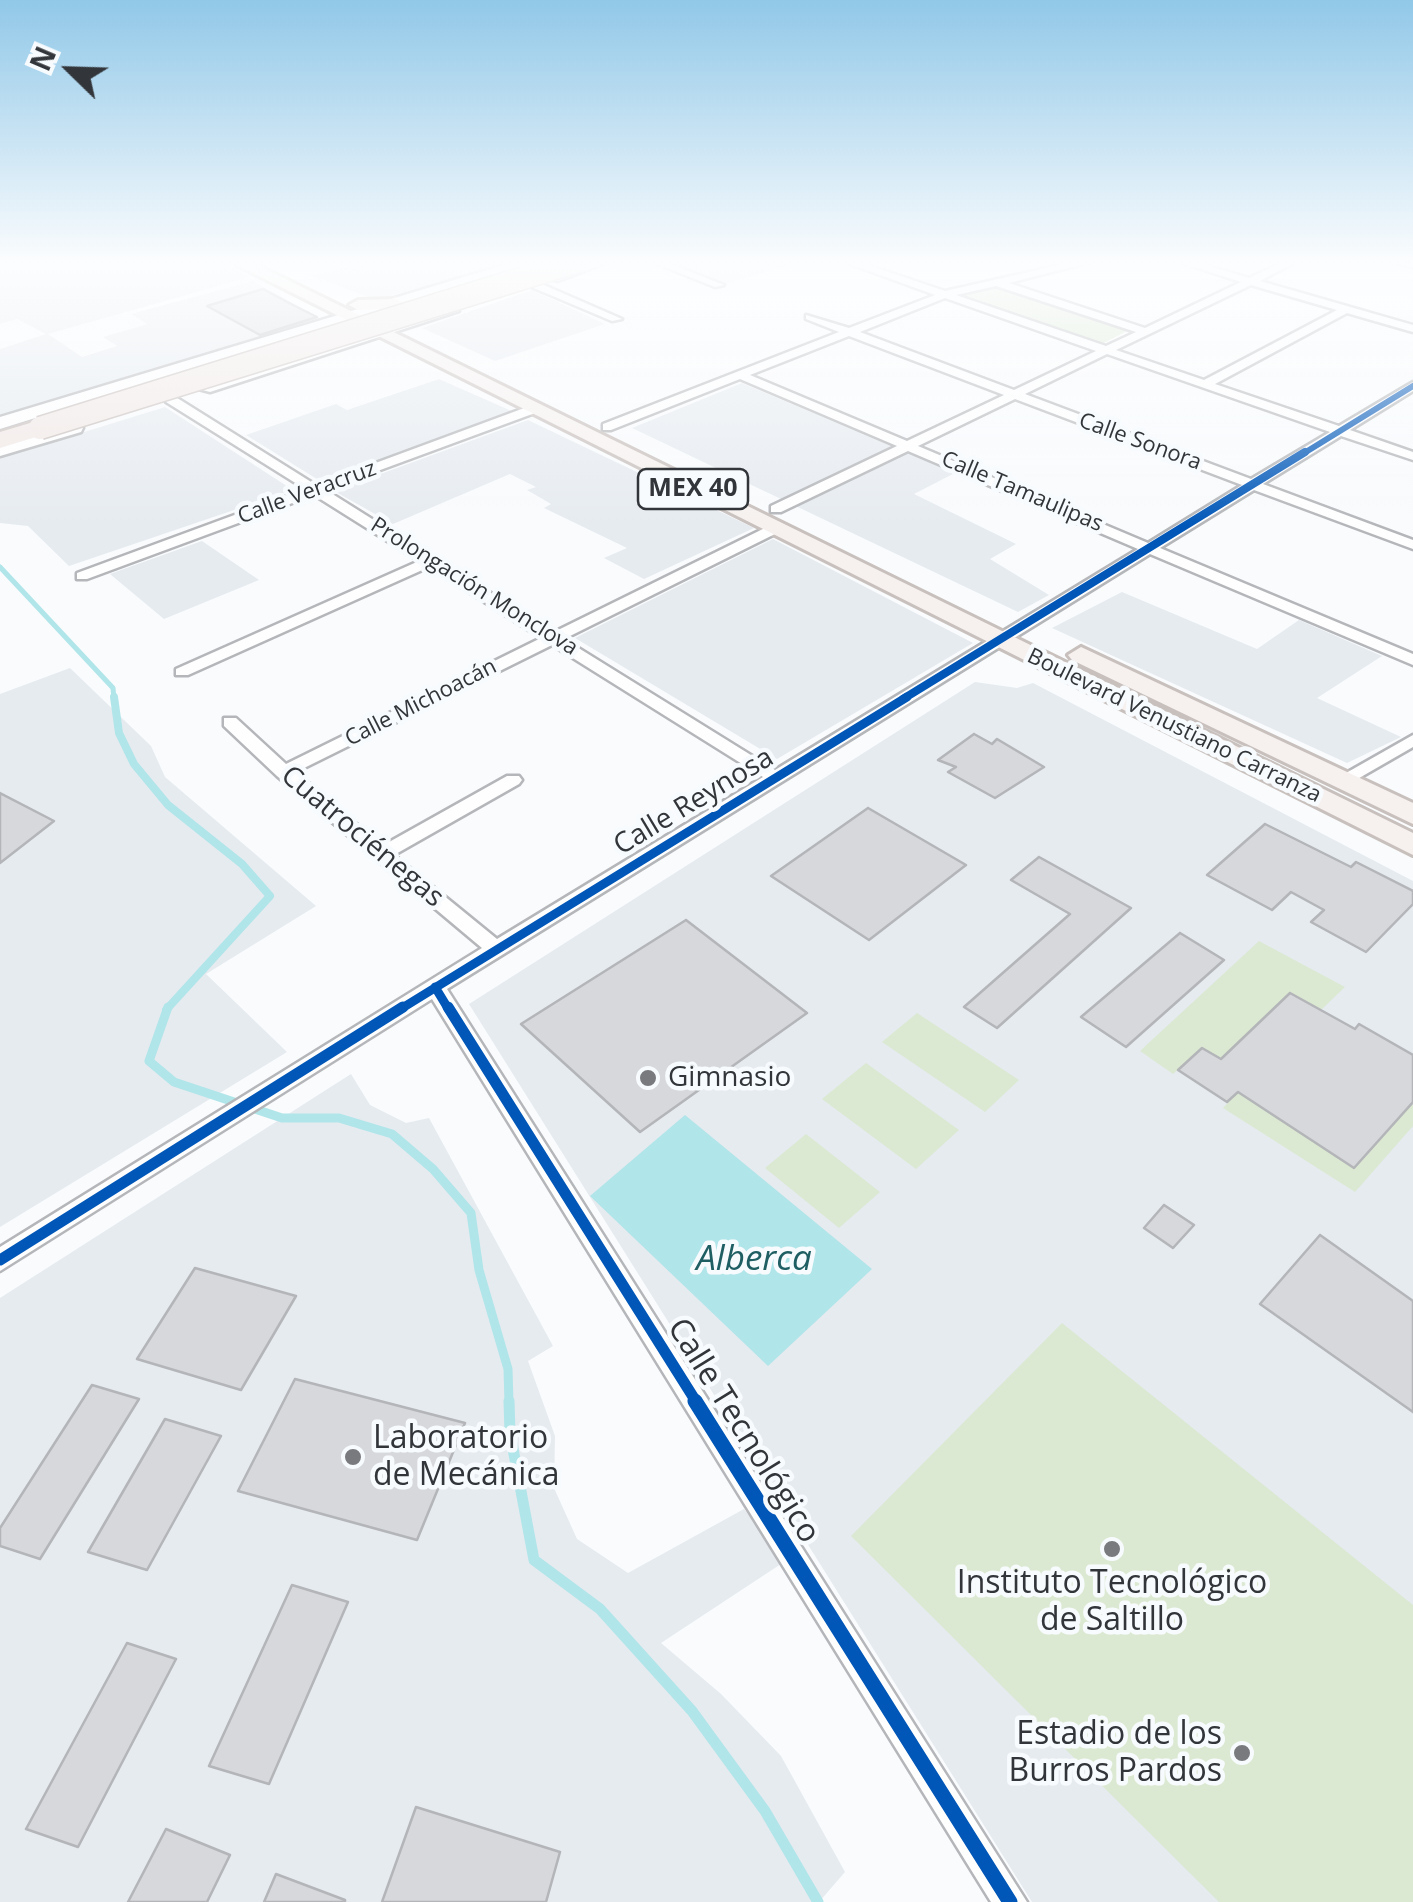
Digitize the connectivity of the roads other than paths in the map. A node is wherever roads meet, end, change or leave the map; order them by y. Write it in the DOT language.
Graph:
graph roads {
  1 [pos="247,350"];
  2 [pos="271,350"];
  3 [pos="283,350"];
  4 [pos="333,350"];
  5 [pos="426,350"];
  6 [pos="435,350"];
  7 [pos="798,350"];
  8 [pos="897,350"];
  9 [pos="1103,350"];
  10 [pos="1107,350"];
  11 [pos="1270,350"];
  12 [pos="740,374"];
  13 [pos="1205,384"];
  14 [pos="1413,386"];
  15 [pos="1012,394"];
  16 [pos="170,399"];
  17 [pos="531,410"];
  18 [pos="0,423"];
  19 [pos="36,425"];
  20 [pos="608,427"];
  21 [pos="0,430"];
  22 [pos="1338,430"];
  23 [pos="0,440"];
  24 [pos="908,443"];
  25 [pos="0,450"];
  26 [pos="1413,456"];
  27 [pos="1250,482"];
  28 [pos="317,489"];
  29 [pos="775,519"];
  30 [pos="1413,545"];
  31 [pos="1151,548"];
  32 [pos="433,560"];
  33 [pos="82,576"];
  34 [pos="1014,634"];
  35 [pos="552,636"];
  36 [pos="1413,660"];
  37 [pos="182,672"];
  38 [pos="230,722"];
  39 [pos="1413,740"];
  40 [pos="283,772"];
  41 [pos="776,778"];
  42 [pos="513,780"];
  43 [pos="1341,781"];
  44 [pos="1413,816"];
  45 [pos="1413,845"];
  46 [pos="380,856"];
  47 [pos="496,949"];
  48 [pos="435,987"];
  49 [pos="0,1260"];
  50 [pos="1010,1902"];
  1 -- 18 [label="street"];
  2 -- 19 [label="highway"];
  3 -- 19 [label="highway, bridge"];
  4 -- 16 [label="street"];
  5 -- 17 [label="main road, Boulevard Venustiano Carranza / MEX 40"];
  6 -- 20 [label="main road, Boulevard Venustiano Carranza / MEX 40"];
  7 -- 12 [label="street"];
  8 -- 15 [label="street, Calle Sonora"];
  9 -- 15 [label="street, Calle Michoacán"];
  10 -- 13 [label="street"];
  11 -- 13 [label="street"];
  12 -- 20 [label="street"];
  12 -- 24 [label="street, Calle Tamaulipas"];
  13 -- 22 [label="street"];
  14 -- 22 [label="street, Calle Reynosa"];
  15 -- 24 [label="street, Calle Michoacán"];
  15 -- 27 [label="street, Calle Sonora"];
  16 -- 25 [label="street"];
  16 -- 28 [label="street, Prolongación Monclova"];
  17 -- 28 [label="street, Calle Veracruz"];
  17 -- 29 [label="main road, Boulevard Venustiano Carranza / MEX 40"];
  19 -- 21 [label="highway"];
  19 -- 23 [label="highway"];
  20 -- 29 [label="main road, Boulevard Venustiano Carranza / MEX 40"];
  22 -- 26 [label="street"];
  22 -- 27 [label="street, Calle Reynosa"];
  24 -- 29 [label="street, Calle Michoacán"];
  24 -- 31 [label="street, Calle Tamaulipas"];
  27 -- 30 [label="street, Calle Sonora"];
  27 -- 31 [label="street, Calle Reynosa"];
  28 -- 32 [label="street, Prolongación Monclova"];
  28 -- 33 [label="street, Calle Veracruz"];
  29 -- 34 [label="main road, Boulevard Venustiano Carranza / MEX 40"];
  29 -- 35 [label="street, Calle Michoacán"];
  31 -- 34 [label="street, Calle Reynosa"];
  31 -- 36 [label="street, Calle Tamaulipas"];
  32 -- 35 [label="street, Prolongación Monclova"];
  32 -- 37 [label="street"];
  34 -- 41 [label="street, Calle Reynosa"];
  34 -- 43 [label="main road, Boulevard Venustiano Carranza / MEX 40"];
  34 -- 45 [label="main road, Boulevard Venustiano Carranza / MEX 40"];
  35 -- 40 [label="street, Calle Michoacán"];
  35 -- 41 [label="street, Prolongación Monclova"];
  38 -- 40 [label="street, Cuatrociénegas"];
  39 -- 43 [label="street"];
  40 -- 46 [label="street, Cuatrociénegas"];
  41 -- 47 [label="street, Calle Reynosa"];
  42 -- 46 [label="street"];
  43 -- 44 [label="main road, Boulevard Venustiano Carranza / MEX 40"];
  46 -- 47 [label="street, Cuatrociénegas"];
  47 -- 48 [label="street, Calle Reynosa"];
  48 -- 49 [label="street, Calle Reynosa"];
  48 -- 50 [label="street, Calle Tecnológico"];
}
